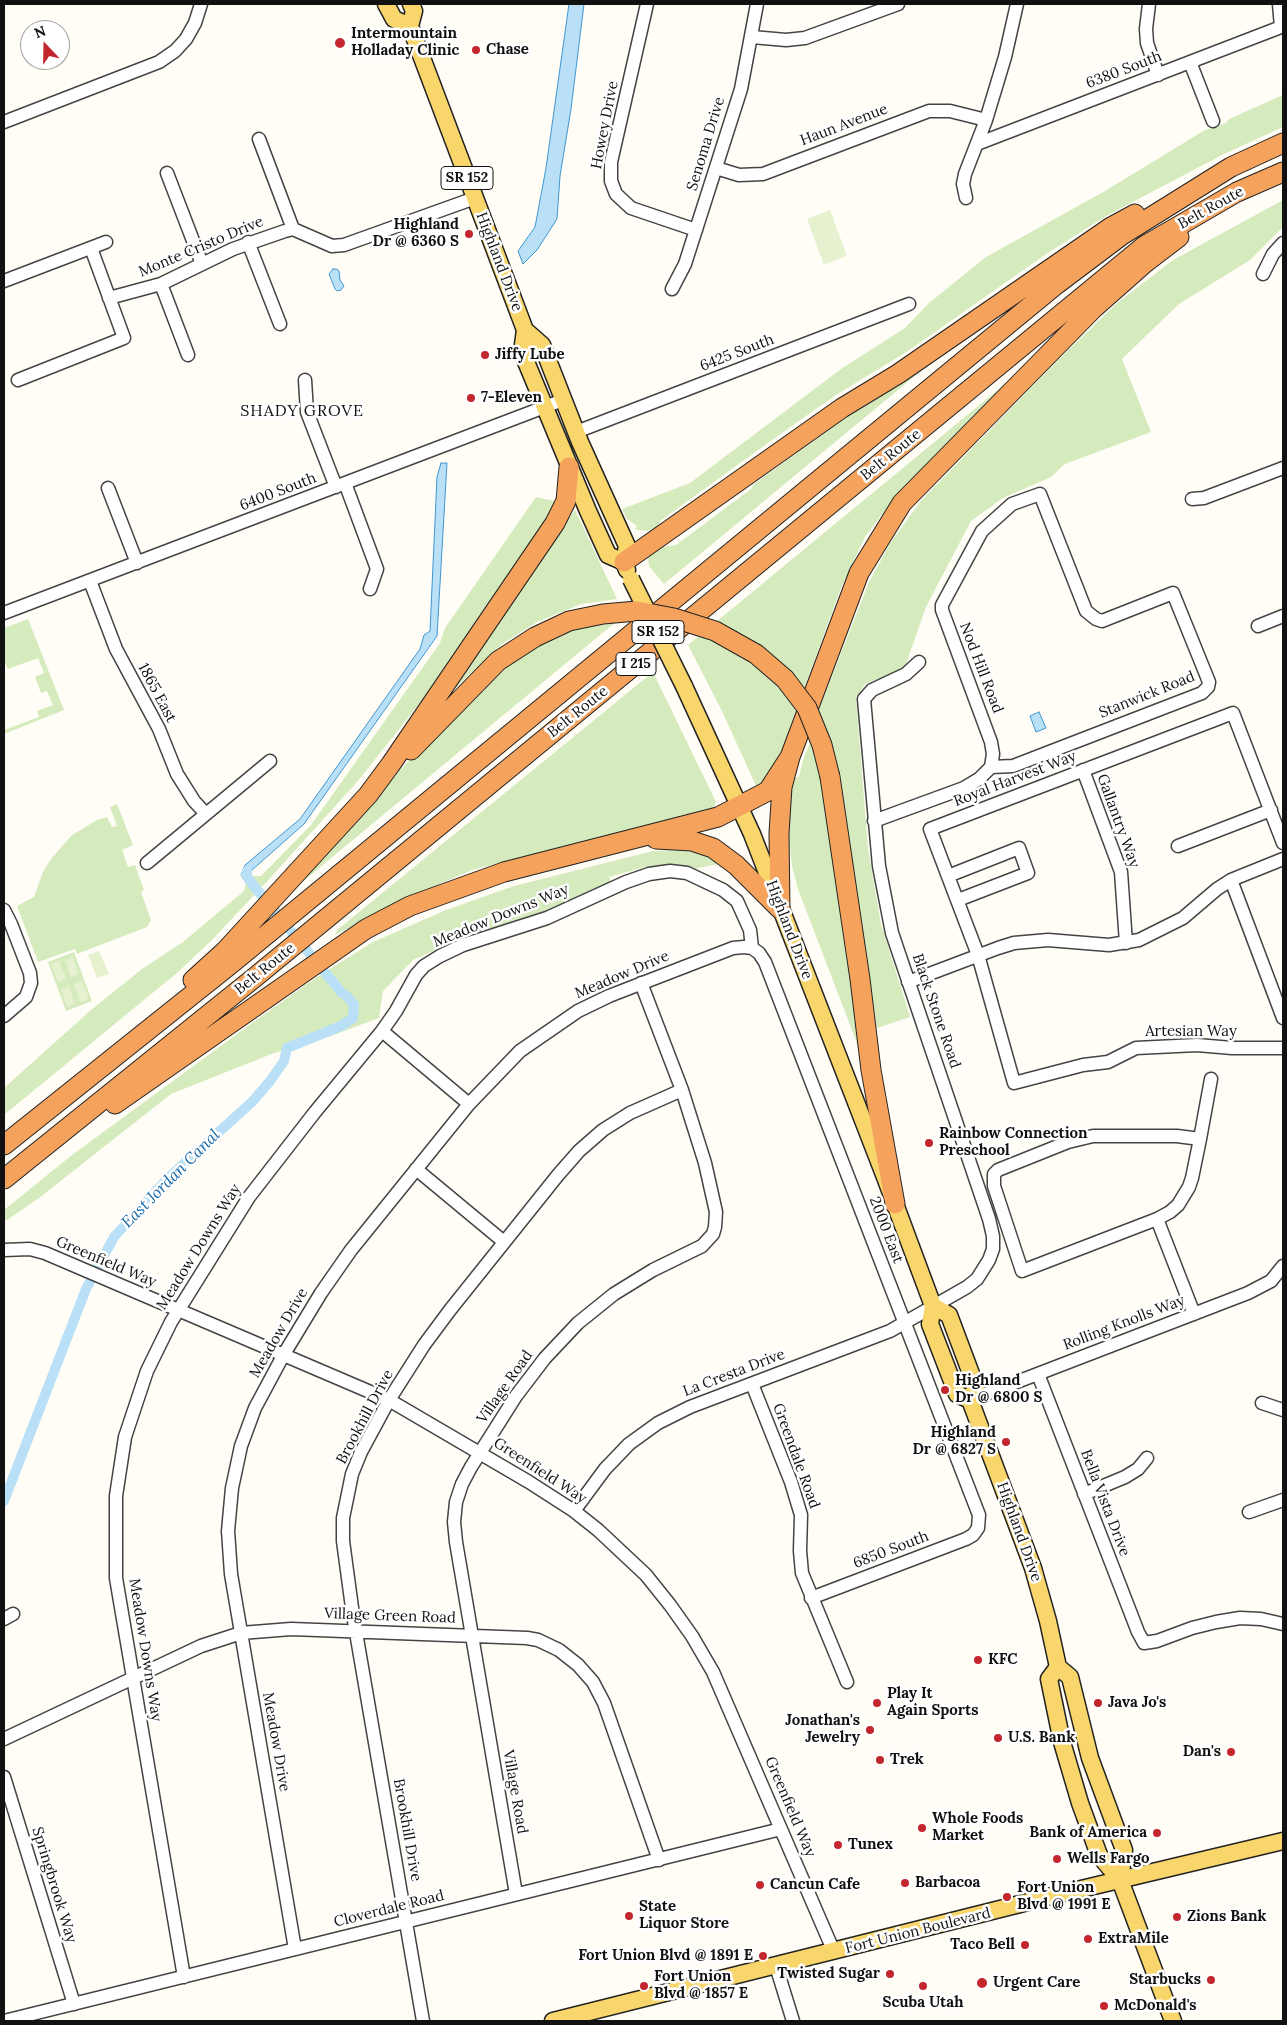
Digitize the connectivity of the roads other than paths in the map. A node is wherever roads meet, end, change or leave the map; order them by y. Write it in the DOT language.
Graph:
graph roads {
  1 [pos="201,4"];
  2 [pos="386,4"];
  3 [pos="411,4"];
  4 [pos="647,4"];
  5 [pos="758,4"];
  6 [pos="898,4"];
  7 [pos="1016,4"];
  8 [pos="1149,4"];
  9 [pos="1279,4"];
  10 [pos="410,26"];
  11 [pos="752,37"];
  12 [pos="1190,62"];
  13 [pos="1158,74"];
  14 [pos="986,120"];
  15 [pos="1213,121"];
  16 [pos="4,122"];
  17 [pos="259,139"];
  18 [pos="1283,143"];
  19 [pos="977,144"];
  20 [pos="1231,167"];
  21 [pos="716,168"];
  22 [pos="1283,172"];
  23 [pos="167,173"];
  24 [pos="1237,192"];
  25 [pos="475,198"];
  26 [pos="966,198"];
  27 [pos="294,229"];
  28 [pos="696,230"];
  29 [pos="106,242"];
  30 [pos="248,242"];
  31 [pos="1283,243"];
  32 [pos="91,248"];
  33 [pos="202,264"];
  34 [pos="1263,274"];
  35 [pos="4,281"];
  36 [pos="161,284"];
  37 [pos="672,289"];
  38 [pos="110,298"];
  39 [pos="909,304"];
  40 [pos="280,324"];
  41 [pos="525,330"];
  42 [pos="188,355"];
  43 [pos="18,380"];
  44 [pos="305,380"];
  45 [pos="563,400"];
  46 [pos="544,408"];
  47 [pos="576,432"];
  48 [pos="569,467"];
  49 [pos="1283,468"];
  50 [pos="340,485"];
  51 [pos="108,488"];
  52 [pos="1040,494"];
  53 [pos="1192,499"];
  54 [pos="137,563"];
  55 [pos="628,571"];
  56 [pos="90,581"];
  57 [pos="370,589"];
  58 [pos="4,613"];
  59 [pos="1283,616"];
  60 [pos="1258,626"];
  61 [pos="919,662"];
  62 [pos="790,757"];
  63 [pos="270,761"];
  64 [pos="991,767"];
  65 [pos="1083,770"];
  66 [pos="368,795"];
  67 [pos="740,806"];
  68 [pos="1271,810"];
  69 [pos="206,814"];
  70 [pos="874,821"];
  71 [pos="640,838"];
  72 [pos="1283,843"];
  73 [pos="1178,846"];
  74 [pos="1283,859"];
  75 [pos="147,863"];
  76 [pos="948,876"];
  77 [pos="1231,880"];
  78 [pos="958,900"];
  79 [pos="780,909"];
  80 [pos="4,910"];
  81 [pos="1126,943"];
  82 [pos="752,948"];
  83 [pos="978,955"];
  84 [pos="908,982"];
  85 [pos="642,983"];
  86 [pos="4,1016"];
  87 [pos="1283,1018"];
  88 [pos="382,1031"];
  89 [pos="1283,1048"];
  90 [pos="1211,1079"];
  91 [pos="1014,1084"];
  92 [pos="682,1090"];
  93 [pos="468,1104"];
  94 [pos="32,1123"];
  95 [pos="1200,1139"];
  96 [pos="4,1146"];
  97 [pos="416,1169"];
  98 [pos="4,1180"];
  99 [pos="895,1204"];
  100 [pos="1157,1219"];
  101 [pos="504,1242"];
  102 [pos="9,1249"];
  103 [pos="1282,1271"];
  104 [pos="933,1306"];
  105 [pos="178,1310"];
  106 [pos="1194,1314"];
  107 [pos="904,1321"];
  108 [pos="284,1354"];
  109 [pos="1038,1374"];
  110 [pos="752,1384"];
  111 [pos="390,1400"];
  112 [pos="970,1400"];
  113 [pos="1262,1403"];
  114 [pos="1283,1410"];
  115 [pos="480,1452"];
  116 [pos="1147,1458"];
  117 [pos="1084,1494"];
  118 [pos="1283,1500"];
  119 [pos="574,1511"];
  120 [pos="1249,1512"];
  121 [pos="978,1528"];
  122 [pos="811,1598"];
  123 [pos="1283,1624"];
  124 [pos="357,1632"];
  125 [pos="241,1633"];
  126 [pos="472,1636"];
  127 [pos="1058,1667"];
  128 [pos="133,1678"];
  129 [pos="847,1682"];
  130 [pos="4,1739"];
  131 [pos="4,1777"];
  132 [pos="781,1829"];
  133 [pos="1283,1841"];
  134 [pos="659,1860"];
  135 [pos="1120,1880"];
  136 [pos="516,1894"];
  137 [pos="406,1921"];
  138 [pos="295,1949"];
  139 [pos="834,1952"];
  140 [pos="776,1966"];
  141 [pos="184,1977"];
  142 [pos="74,2004"];
  143 [pos="4,2021"];
  144 [pos="423,2021"];
  145 [pos="553,2021"];
  146 [pos="793,2021"];
  147 [pos="1173,2021"];
  1 -- 16 [label="street"];
  2 -- 10 [label="main road"];
  3 -- 10 [label="main road, Highland Drive / SR 152"];
  4 -- 28 [label="street, Howey Drive"];
  5 -- 11 [label="street, Senoma Drive"];
  6 -- 11 [label="street"];
  7 -- 14 [label="street"];
  8 -- 13 [label="street"];
  9 -- 12 [label="street, 6380 South"];
  10 -- 25 [label="main road, Highland Drive / SR 152"];
  11 -- 21 [label="street, Senoma Drive"];
  12 -- 13 [label="street, 6380 South"];
  12 -- 15 [label="street"];
  13 -- 19 [label="street, 6380 South"];
  14 -- 19 [label="street"];
  14 -- 21 [label="street, Haun Avenue"];
  17 -- 27 [label="street"];
  18 -- 20 [label="highway, Belt Route / I 215"];
  19 -- 26 [label="street"];
  20 -- 55 [label="highway"];
  20 -- 94 [label="highway, Belt Route / I 215"];
  21 -- 28 [label="street, Senoma Drive"];
  22 -- 24 [label="highway, Belt Route / I 215"];
  23 -- 33 [label="street"];
  24 -- 62 [label="highway"];
  24 -- 98 [label="highway, Belt Route / I 215"];
  25 -- 27 [label="street"];
  25 -- 41 [label="main road, Highland Drive / SR 152"];
  27 -- 30 [label="street, Monte Cristo Drive"];
  28 -- 37 [label="street, Senoma Drive"];
  29 -- 32 [label="street"];
  30 -- 33 [label="street, Monte Cristo Drive"];
  30 -- 40 [label="street"];
  31 -- 34 [label="street"];
  32 -- 35 [label="street"];
  32 -- 38 [label="street"];
  33 -- 36 [label="street, Monte Cristo Drive"];
  36 -- 38 [label="street, Monte Cristo Drive"];
  36 -- 42 [label="street"];
  38 -- 43 [label="street"];
  39 -- 47 [label="street, 6425 South"];
  41 -- 45 [label="main road, Highland Drive / SR 152"];
  41 -- 46 [label="main road, Highland Drive / SR 152"];
  44 -- 50 [label="street"];
  45 -- 46 [label="street, 6400 South"];
  45 -- 47 [label="main road, Highland Drive / SR 152"];
  46 -- 48 [label="main road, Highland Drive / SR 152"];
  46 -- 50 [label="street, 6400 South"];
  47 -- 55 [label="main road, Highland Drive / SR 152"];
  48 -- 55 [label="main road, Highland Drive / SR 152"];
  48 -- 66 [label="highway"];
  49 -- 53 [label="street"];
  50 -- 54 [label="street, 6400 South"];
  50 -- 57 [label="street"];
  51 -- 54 [label="street"];
  52 -- 64 [label="street, Nod Hill Road"];
  52 -- 64 [label="street, Stanwick Road"];
  54 -- 56 [label="street, 6400 South"];
  55 -- 67 [label="main road, Highland Drive / SR 152, bridge"];
  56 -- 58 [label="street, 6400 South"];
  56 -- 69 [label="street, 1865 East"];
  59 -- 60 [label="street"];
  61 -- 70 [label="street, Black Stone Road"];
  62 -- 67 [label="highway"];
  62 -- 79 [label="highway"];
  63 -- 69 [label="street"];
  64 -- 70 [label="street"];
  65 -- 68 [label="street, Royal Harvest Way"];
  65 -- 76 [label="street, Royal Harvest Way"];
  65 -- 81 [label="street, Gallantry Way"];
  66 -- 94 [label="highway"];
  66 -- 99 [label="highway, bridge"];
  67 -- 71 [label="highway"];
  67 -- 79 [label="main road, Highland Drive"];
  68 -- 72 [label="street, Royal Harvest Way"];
  68 -- 73 [label="street"];
  69 -- 75 [label="street"];
  70 -- 84 [label="street, Black Stone Road"];
  71 -- 79 [label="highway"];
  71 -- 98 [label="highway"];
  74 -- 77 [label="street"];
  76 -- 78 [label="street, Royal Harvest Way"];
  76 -- 78 [label="street"];
  77 -- 81 [label="street"];
  77 -- 87 [label="street"];
  78 -- 83 [label="street, Royal Harvest Way"];
  79 -- 99 [label="main road, Highland Drive"];
  80 -- 86 [label="street"];
  81 -- 83 [label="street"];
  82 -- 85 [label="street, Meadow Drive"];
  82 -- 88 [label="street, Meadow Downs Way"];
  82 -- 107 [label="street, 2000 East"];
  83 -- 84 [label="street"];
  83 -- 91 [label="street, Royal Harvest Way"];
  84 -- 104 [label="street, Black Stone Road"];
  85 -- 92 [label="street, Village Road"];
  85 -- 93 [label="street, Meadow Drive"];
  88 -- 93 [label="street"];
  88 -- 105 [label="street, Meadow Downs Way"];
  89 -- 91 [label="street, Artesian Way"];
  90 -- 95 [label="street"];
  92 -- 101 [label="street, Brookhill Drive"];
  92 -- 115 [label="street, Village Road"];
  93 -- 97 [label="street, Meadow Drive"];
  94 -- 96 [label="highway, Belt Route / I 215"];
  95 -- 100 [label="street"];
  95 -- 100 [label="street"];
  97 -- 101 [label="street"];
  97 -- 108 [label="street, Meadow Drive"];
  99 -- 104 [label="main road, Highland Drive"];
  100 -- 106 [label="street"];
  101 -- 111 [label="street, Brookhill Drive"];
  102 -- 105 [label="street, Greenfield Way"];
  103 -- 106 [label="street, Rolling Knolls Way"];
  104 -- 107 [label="street, La Cresta Drive"];
  104 -- 112 [label="main road, Highland Drive"];
  105 -- 108 [label="street, Greenfield Way"];
  105 -- 128 [label="street, Meadow Downs Way"];
  106 -- 109 [label="street, Rolling Knolls Way"];
  107 -- 110 [label="street, La Cresta Drive"];
  107 -- 121 [label="street, 2000 East"];
  108 -- 111 [label="street, Greenfield Way"];
  108 -- 125 [label="street, Meadow Drive"];
  109 -- 112 [label="street, Rolling Knolls Way"];
  109 -- 117 [label="street, Bella Vista Drive"];
  110 -- 119 [label="street, La Cresta Drive"];
  110 -- 122 [label="street, Greendale Road"];
  111 -- 115 [label="street, Greenfield Way"];
  111 -- 124 [label="street, Brookhill Drive"];
  112 -- 127 [label="main road, Highland Drive"];
  113 -- 114 [label="street"];
  115 -- 119 [label="street, Greenfield Way"];
  115 -- 126 [label="street, Village Road"];
  116 -- 117 [label="street"];
  117 -- 123 [label="street, Bella Vista Drive"];
  118 -- 120 [label="street"];
  119 -- 132 [label="street, Greenfield Way"];
  121 -- 122 [label="street, 6850 South"];
  122 -- 129 [label="street, Greendale Road"];
  124 -- 125 [label="street, Village Green Road"];
  124 -- 126 [label="street, Village Green Road"];
  124 -- 137 [label="street, Brookhill Drive"];
  125 -- 128 [label="street, Village Green Road"];
  125 -- 138 [label="street, Meadow Drive"];
  126 -- 134 [label="street, Village Green Road"];
  126 -- 136 [label="street, Village Road"];
  127 -- 135 [label="main road, Highland Drive"];
  127 -- 135 [label="main road, Highland Drive"];
  128 -- 130 [label="street, Village Green Road"];
  128 -- 141 [label="street, Meadow Downs Way"];
  131 -- 142 [label="street, Springbrook Way"];
  132 -- 134 [label="street, Cloverdale Road"];
  132 -- 139 [label="street, Greenfield Way"];
  133 -- 135 [label="main road, Fort Union Boulevard"];
  134 -- 136 [label="street, Cloverdale Road"];
  135 -- 139 [label="main road, Fort Union Boulevard"];
  135 -- 147 [label="main road, Highland Drive"];
  136 -- 137 [label="street, Cloverdale Road"];
  137 -- 138 [label="street, Cloverdale Road"];
  137 -- 144 [label="street, Brookhill Drive"];
  138 -- 141 [label="street, Cloverdale Road"];
  139 -- 140 [label="main road, Fort Union Boulevard"];
  140 -- 145 [label="main road, Fort Union Boulevard"];
  140 -- 146 [label="street"];
  141 -- 142 [label="street, Cloverdale Road"];
  142 -- 143 [label="street, Cloverdale Road"];
}
